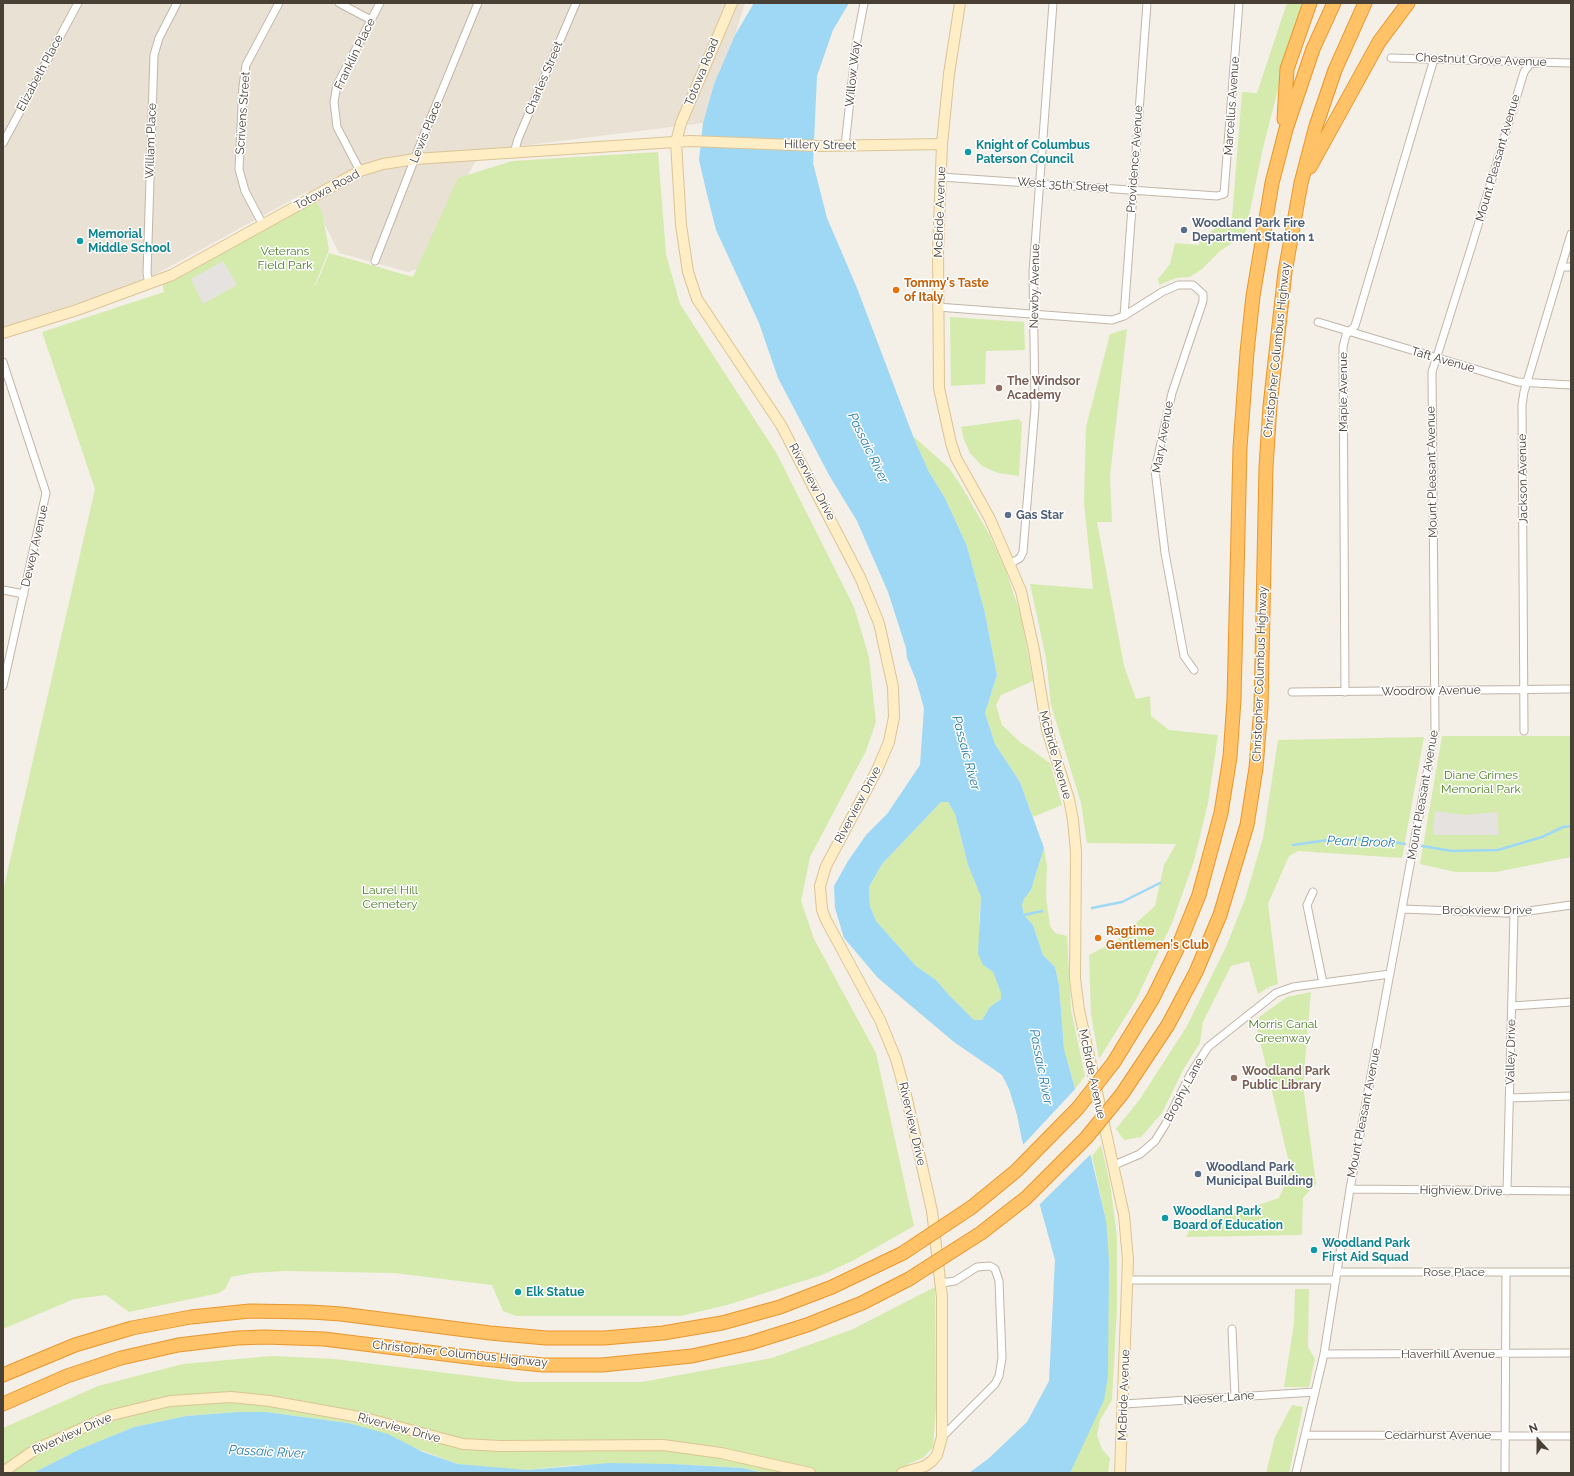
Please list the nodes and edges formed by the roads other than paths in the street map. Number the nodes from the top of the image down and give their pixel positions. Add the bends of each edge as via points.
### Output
1 (78, 3) edge
2 (177, 3) edge
3 (279, 3) edge
4 (339, 3) edge
5 (380, 3) edge
6 (478, 3) edge
7 (576, 3) edge
8 (732, 3) edge
9 (864, 3) edge
10 (960, 3) edge
11 (1053, 3) edge
12 (1147, 3) edge
13 (1240, 3) edge
14 (1310, 3) edge
15 (1334, 3) edge
16 (1365, 3) edge
17 (1408, 3) edge
18 (371, 20) junction
19 (1391, 58) dead end
20 (1434, 59) junction
21 (1544, 62) junction
22 (1571, 63) edge
23 (694, 141) joint
24 (676, 142) junction
25 (3, 143) edge
26 (942, 144) junction
27 (1282, 145) junction
28 (845, 146) junction
29 (514, 153) junction
30 (415, 159) junction
31 (360, 171) junction
32 (941, 176) junction
33 (1301, 183) junction
34 (1039, 184) junction
35 (1132, 190) junction
36 (1209, 196) joint
37 (263, 225) junction
38 (1571, 234) edge
39 (375, 261) dead end
40 (1561, 267) junction
41 (1571, 267) edge
42 (149, 284) junction
43 (937, 307) junction
44 (1034, 314) junction
45 (1124, 316) junction
46 (1318, 322) dead end
47 (1349, 332) junction
48 (3, 333) edge
49 (1436, 358) junction
50 (3, 362) edge
51 (1527, 383) junction
52 (1571, 385) edge
53 (1010, 563) junction
54 (3, 590) edge
55 (24, 594) junction
56 (1194, 670) dead end
57 (3, 686) edge
58 (1525, 689) junction
59 (1571, 689) edge
60 (1436, 690) junction
61 (1292, 692) dead end
62 (1345, 692) junction
63 (1524, 731) dead end
64 (1313, 892) dead end
65 (1571, 905) edge
66 (1402, 908) junction
67 (1514, 913) junction
68 (1390, 974) junction
69 (1323, 983) junction
70 (1571, 1002) edge
71 (1512, 1006) junction
72 (1571, 1096) edge
73 (1509, 1098) junction
74 (1112, 1166) junction
75 (1350, 1189) junction
76 (1507, 1191) junction
77 (1571, 1191) edge
78 (1337, 1272) junction
79 (1506, 1272) junction
80 (1571, 1272) edge
81 (1128, 1280) junction
82 (1336, 1280) junction
83 (941, 1283) junction
84 (1232, 1329) dead end
85 (1571, 1353) edge
86 (1324, 1354) junction
87 (1506, 1354) junction
88 (3, 1375) edge
89 (1315, 1392) junction
90 (1235, 1397) junction
91 (3, 1404) edge
92 (1124, 1404) junction
93 (1305, 1434) junction
94 (1505, 1436) junction
95 (1571, 1436) edge
96 (942, 1437) junction
97 (3, 1472) edge
98 (810, 1473) edge
99 (902, 1473) edge
100 (1120, 1473) edge
101 (1296, 1473) edge
102 (1505, 1473) edge

1 - 25 street, Elizabeth Place
2 - 42 street, William Place via 159,38 154,55 147,273
3 - 37 street, Scrivens Street via 246,65 243,86 239,169 245,191
4 - 18 street
5 - 18 street, Franklin Place
6 - 30 street, Lewis Place
7 - 29 street, Charles Street
8 - 24 main road, Totowa Road via 681,123
9 - 28 street, Willow Way via 856,45
10 - 26 main road, McBride Avenue via 948,74
11 - 34 street, Newby Avenue
12 - 35 street, Providence Avenue
13 - 36 street, Marcellus Avenue via 1225,192 1221,196
14 - 27 highway via 1287,69
15 - 27 highway, Christopher Columbus Highway via 1303,76
16 - 33 highway, Christopher Columbus Highway via 1325,97
17 - 33 highway via 1370,56
18 - 31 street, Franklin Place via 338,84 334,102 337,127
19 - 20 street, Chestnut Grove Avenue
20 - 21 street, Chestnut Grove Avenue
20 - 47 street, Maple Avenue via 1355,326
21 - 22 street, Chestnut Grove Avenue
21 - 49 street, Mount Pleasant Avenue via 1530,64 1524,72
23 - 24 main road, Totowa Road
23 - 28 main road, Hillery Street
24 - 29 main road, Totowa Road
24 - 83 main road, Riverview Drive via 683,240 688,272 695,292 705,311 771,408 798,456 868,593 888,654 895,703 889,742 826,866 820,886 820,900 830,930 874,1008 896,1059 932,1211
26 - 28 main road, Hillery Street
26 - 32 main road, McBride Avenue
27 - 88 highway, Christopher Columbus Highway, bridge via 1262,239 1247,352 1240,448 1234,700 1230,757 1221,813 1199,894 1178,947 1153,998 1114,1062 1078,1108 1016,1171 972,1207 903,1253 832,1287 780,1307 722,1323 663,1334 546,1338 341,1314 250,1311 191,1317 132,1328 75,1345
29 - 30 main road, Totowa Road
30 - 31 main road, Totowa Road
30 - 39 street, Lewis Place
31 - 37 main road, Totowa Road
32 - 34 street, West 35th Street
32 - 43 main road, McBride Avenue
33 - 91 highway, Christopher Columbus Highway, bridge via 1281,302 1270,406 1266,467 1261,707 1256,768 1247,824 1224,900 1196,972 1168,1025 1122,1094 1072,1154 1026,1198 981,1233 909,1279 862,1303 807,1325 750,1343 692,1356 602,1365 543,1365 324,1339 237,1338 178,1345 122,1358 67,1376
34 - 35 street, West 35th Street
34 - 44 street, Newby Avenue via 1033,272
35 - 36 street, West 35th Street
35 - 45 street, Providence Avenue
37 - 42 main road, Totowa Road via 196,263
38 - 40 street, Jackson Avenue
40 - 41 street
40 - 51 street, Jackson Avenue
42 - 48 main road, Totowa Road
43 - 44 street
43 - 53 main road, McBride Avenue via 939,388 950,443
44 - 45 street via 1112,320
44 - 53 street, Newby Avenue via 1035,407 1023,552 1020,558
45 - 56 street, Mary Avenue via 1178,285 1193,285 1202,294 1203,301 1172,393 1155,470 1165,553 1184,656
46 - 47 street, Taft Avenue
47 - 49 street, Taft Avenue
47 - 62 street, Maple Avenue via 1345,338 1342,358
49 - 51 street, Taft Avenue
49 - 60 street, Mount Pleasant Avenue via 1431,384
50 - 55 street, Dewey Avenue via 46,493
51 - 52 street, Taft Avenue
51 - 58 street, Jackson Avenue via 1522,405
53 - 74 main road, McBride Avenue via 1027,616 1047,730 1069,799 1076,852 1075,959 1079,1010
54 - 55 street
55 - 57 street, Dewey Avenue
58 - 59 street, Woodrow Avenue
58 - 60 street, Woodrow Avenue
58 - 63 street, Jackson Avenue
60 - 62 street, Woodrow Avenue
60 - 66 street, Mount Pleasant Avenue via 1435,730
61 - 62 street, Woodrow Avenue
64 - 69 street via 1307,905
65 - 67 street, Brookview Drive
66 - 67 street, Brookview Drive
66 - 68 street, Mount Pleasant Avenue
67 - 71 street, Valley Drive
68 - 69 street, Brophy Lane
68 - 75 street, Mount Pleasant Avenue
69 - 74 street, Brophy Lane via 1293,987 1276,993 1208,1047 1155,1141 1140,1154
70 - 71 street
71 - 73 street, Valley Drive
72 - 73 street
73 - 76 street, Valley Drive
74 - 81 main road, McBride Avenue via 1124,1215
75 - 76 street, Highview Drive
75 - 78 street, Mount Pleasant Avenue
76 - 77 street, Highview Drive
78 - 79 street, Rose Place
78 - 82 street, Mount Pleasant Avenue
79 - 80 street, Rose Place
79 - 87 street
81 - 82 street
81 - 92 main road, McBride Avenue
82 - 86 street, Mount Pleasant Avenue
83 - 96 main road, Riverview Drive
83 - 96 street via 955,1281 983,1265 995,1269 999,1281 1002,1358 995,1384
84 - 90 street
85 - 87 street, Haverhill Avenue
86 - 87 street, Haverhill Avenue
86 - 89 street, Mount Pleasant Avenue
87 - 94 street
89 - 90 street, Neeser Lane
89 - 93 street, Mount Pleasant Avenue
90 - 92 street, Neeser Lane
92 - 100 main road, McBride Avenue
93 - 94 street, Cedarhurst Avenue
93 - 101 street, Mount Pleasant Avenue
94 - 95 street, Cedarhurst Avenue
94 - 102 street
96 - 99 main road, Riverview Drive via 937,1455 932,1461 925,1466
97 - 98 main road, Riverview Drive via 36,1449 112,1415 170,1401 231,1397 365,1418 463,1444 663,1445 721,1453

